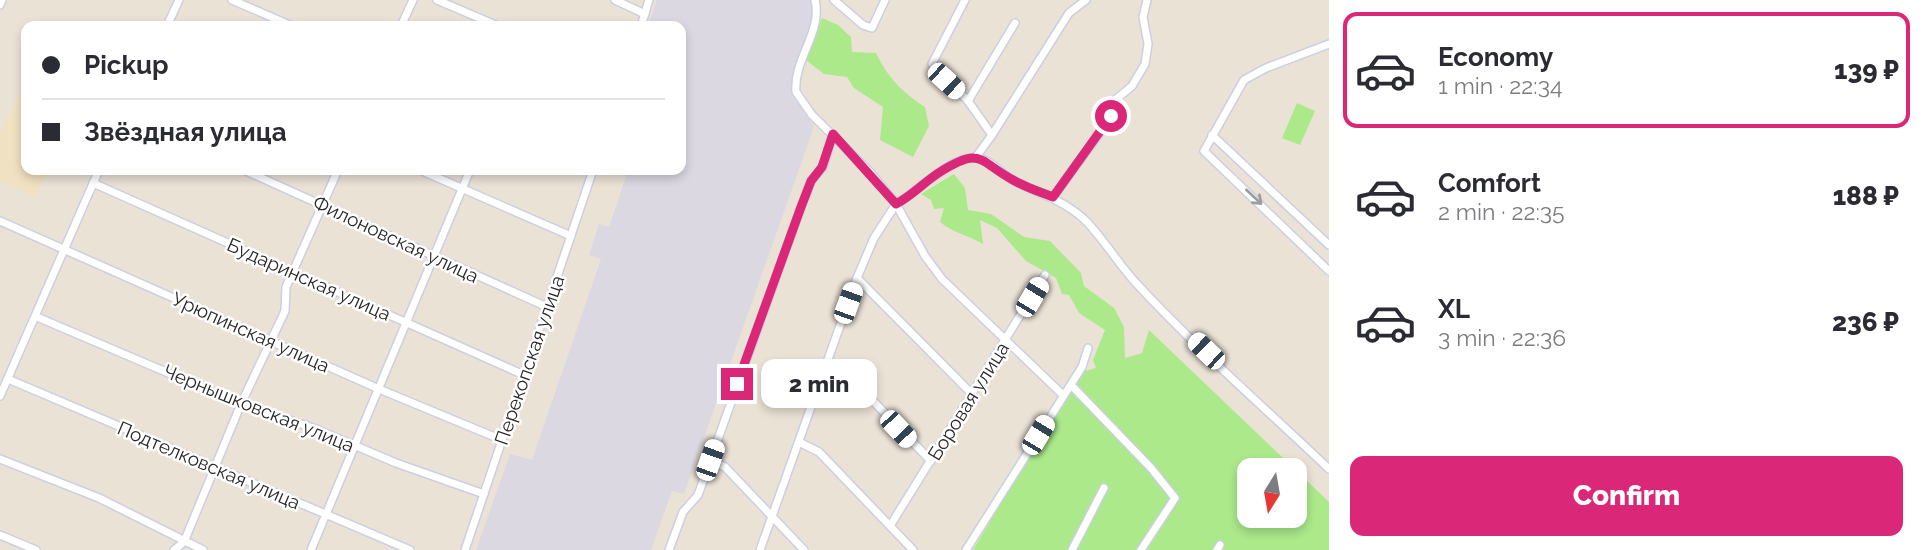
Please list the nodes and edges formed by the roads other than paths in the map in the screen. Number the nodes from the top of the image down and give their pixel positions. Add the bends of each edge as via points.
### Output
1 (179, 0) edge
2 (232, 0) edge
3 (413, 0) edge
4 (437, 0) edge
5 (615, 0) edge
6 (649, 0) edge
7 (815, 0) edge
8 (824, 0) edge
9 (834, 0) edge
10 (885, 0) edge
11 (965, 0) edge
12 (1086, 0) edge
13 (1147, 0) edge
14 (645, 14) junction
15 (169, 21) edge
16 (280, 21) edge
17 (403, 21) edge
18 (486, 21) edge
19 (643, 21) edge
20 (1014, 23) dead end
21 (1329, 44) edge
22 (968, 101) junction
23 (833, 134) junction
24 (992, 135) junction
25 (1212, 135) junction
26 (976, 157) junction
27 (97, 175) edge
28 (255, 175) edge
29 (336, 175) edge
30 (431, 175) edge
31 (468, 175) edge
32 (591, 175) edge
33 (93, 183) junction
34 (462, 189) junction
35 (1053, 197) junction
36 (896, 204) junction
37 (324, 206) junction
38 (0, 221) edge
39 (571, 236) junction
40 (1329, 245) edge
41 (65, 251) junction
42 (433, 256) junction
43 (1329, 271) edge
44 (292, 272) junction
45 (1045, 275) dead end
46 (858, 278) junction
47 (547, 307) junction
48 (37, 317) junction
49 (406, 323) junction
50 (271, 339) junction
51 (1006, 339) junction
52 (1088, 348) dead end
53 (828, 365) junction
54 (524, 375) junction
55 (8, 379) junction
56 (1070, 385) junction
57 (379, 389) junction
58 (972, 394) junction
59 (1063, 395) junction
60 (0, 396) edge
61 (241, 404) junction
62 (502, 440) junction
63 (799, 442) junction
64 (354, 445) junction
65 (0, 459) edge
66 (710, 460) junction
67 (931, 461) junction
68 (216, 469) junction
69 (1329, 469) edge
70 (1104, 488) dead end
71 (484, 494) junction
72 (327, 514) junction
73 (773, 515) junction
74 (890, 526) junction
75 (0, 535) edge
76 (184, 542) junction
77 (36, 550) edge
78 (173, 550) edge
79 (203, 550) edge
80 (311, 550) edge
81 (410, 550) edge
82 (465, 550) edge
83 (669, 550) edge
84 (760, 550) edge
85 (804, 550) edge
86 (913, 550) edge
87 (966, 550) edge
88 (1072, 550) edge
89 (1141, 550) edge

1 - 15 street
2 - 16 street
3 - 17 street
4 - 18 street
5 - 14 street
6 - 14 street
7 - 8 street
7 - 23 street via 818,14 800,64 796,92
9 - 10 street via 872,28
11 - 22 street via 932,64
12 - 24 street via 1069,13
13 - 35 street via 1145,64 1132,86 1114,101 1107,123
14 - 19 street
20 - 22 street
21 - 25 street via 1244,80
22 - 24 street
23 - 36 street
23 - 66 street via 801,207
24 - 26 street
25 - 40 street
25 -> 43 street via 1204,151
26 - 35 street via 1012,180
26 - 36 street via 959,161
27 - 33 street
28 - 37 street, Филоновская улица
29 - 37 street
30 - 34 street
31 - 34 street
32 - 39 street, Перекопская улица
33 - 41 street
33 - 44 street, Бударинская улица
34 - 39 street
34 - 42 street
35 - 69 street via 1087,223 1136,284
36 - 46 street via 874,238
36 - 51 street via 942,279
37 - 42 street, Филоновская улица
37 - 44 street
38 - 41 street, Урюпинская улица
39 - 47 street, Перекопская улица
41 - 48 street
41 - 50 street, Урюпинская улица
42 - 47 street, Филоновская улица
42 - 49 street
44 - 49 street, Бударинская улица
44 - 50 street via 285,311
45 - 51 street, Боровая улица
46 - 53 street
46 - 58 street
47 - 54 street, Перекопская улица
48 - 55 street
48 - 61 street, Чернышковская улица
49 - 54 street, Бударинская улица
49 - 57 street
50 - 57 street, Урюпинская улица
50 - 61 street
51 - 58 street, Боровая улица
51 - 59 street
52 - 56 street
53 - 63 street
53 - 67 street via 850,377
54 - 62 street, Перекопская улица
55 - 60 street
55 - 68 street, Подтелковская улица
56 - 59 street
56 - 89 street via 1175,498
57 - 62 street, Урюпинская улица
57 - 64 street
58 - 67 street, Боровая улица
59 - 87 street
61 - 64 street, Чернышковская улица
61 - 68 street
62 - 71 street, Перекопская улица
63 - 73 street
63 - 74 street via 819,452
64 - 71 street, Чернышковская улица
64 - 72 street
65 - 76 street via 148,520
66 - 73 street via 725,467
66 - 83 street via 698,495 683,512
67 - 74 street, Боровая улица
68 - 72 street, Подтелковская улица
68 - 76 street
70 - 88 street
71 - 82 street, Перекопская улица
72 - 80 street
72 - 81 street, Подтелковская улица
73 - 84 street
73 - 85 street
74 - 86 street
75 - 77 street
76 - 78 street
76 - 79 street

